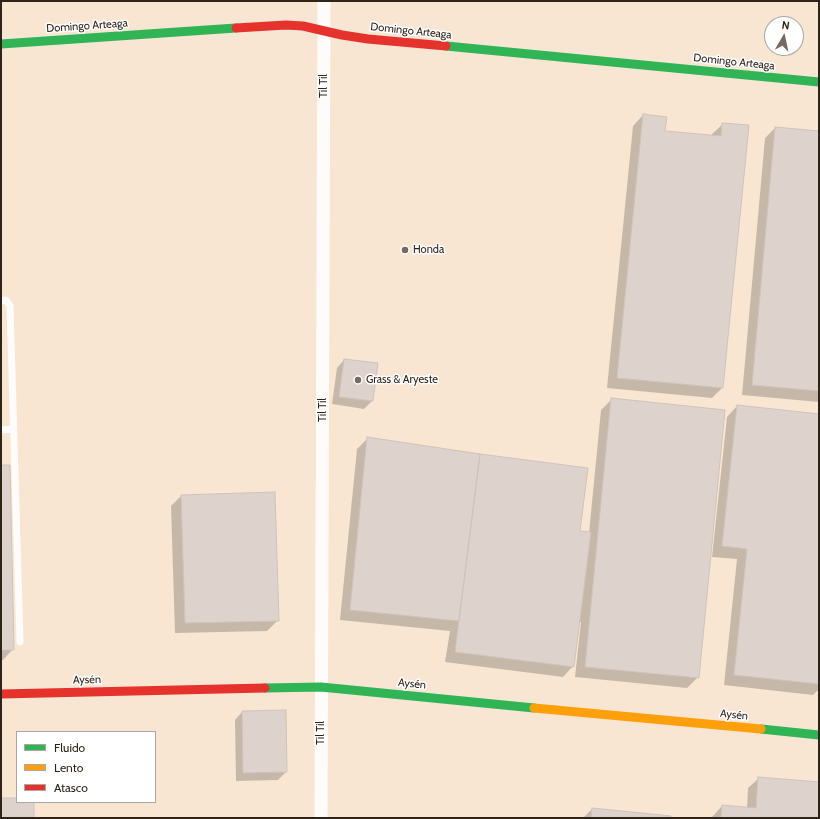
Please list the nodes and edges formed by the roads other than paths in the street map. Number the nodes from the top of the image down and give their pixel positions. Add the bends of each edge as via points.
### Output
1 (324, 1) edge
2 (324, 31) junction
3 (1, 44) edge
4 (819, 82) edge
5 (1, 301) edge
6 (1, 430) edge
7 (13, 430) junction
8 (20, 642) dead end
9 (321, 687) junction
10 (1, 694) edge
11 (819, 735) edge
12 (321, 818) edge

1 - 2 street, Til Til
2 - 3 street, Domingo Arteaga via 286,25
2 - 4 street, Domingo Arteaga via 368,39
2 - 9 street, Til Til
5 - 7 lane via 6,300 10,306
6 - 7 lane
7 - 8 lane
9 - 10 street, Aysén
9 - 11 street, Aysén
9 - 12 street, Til Til

